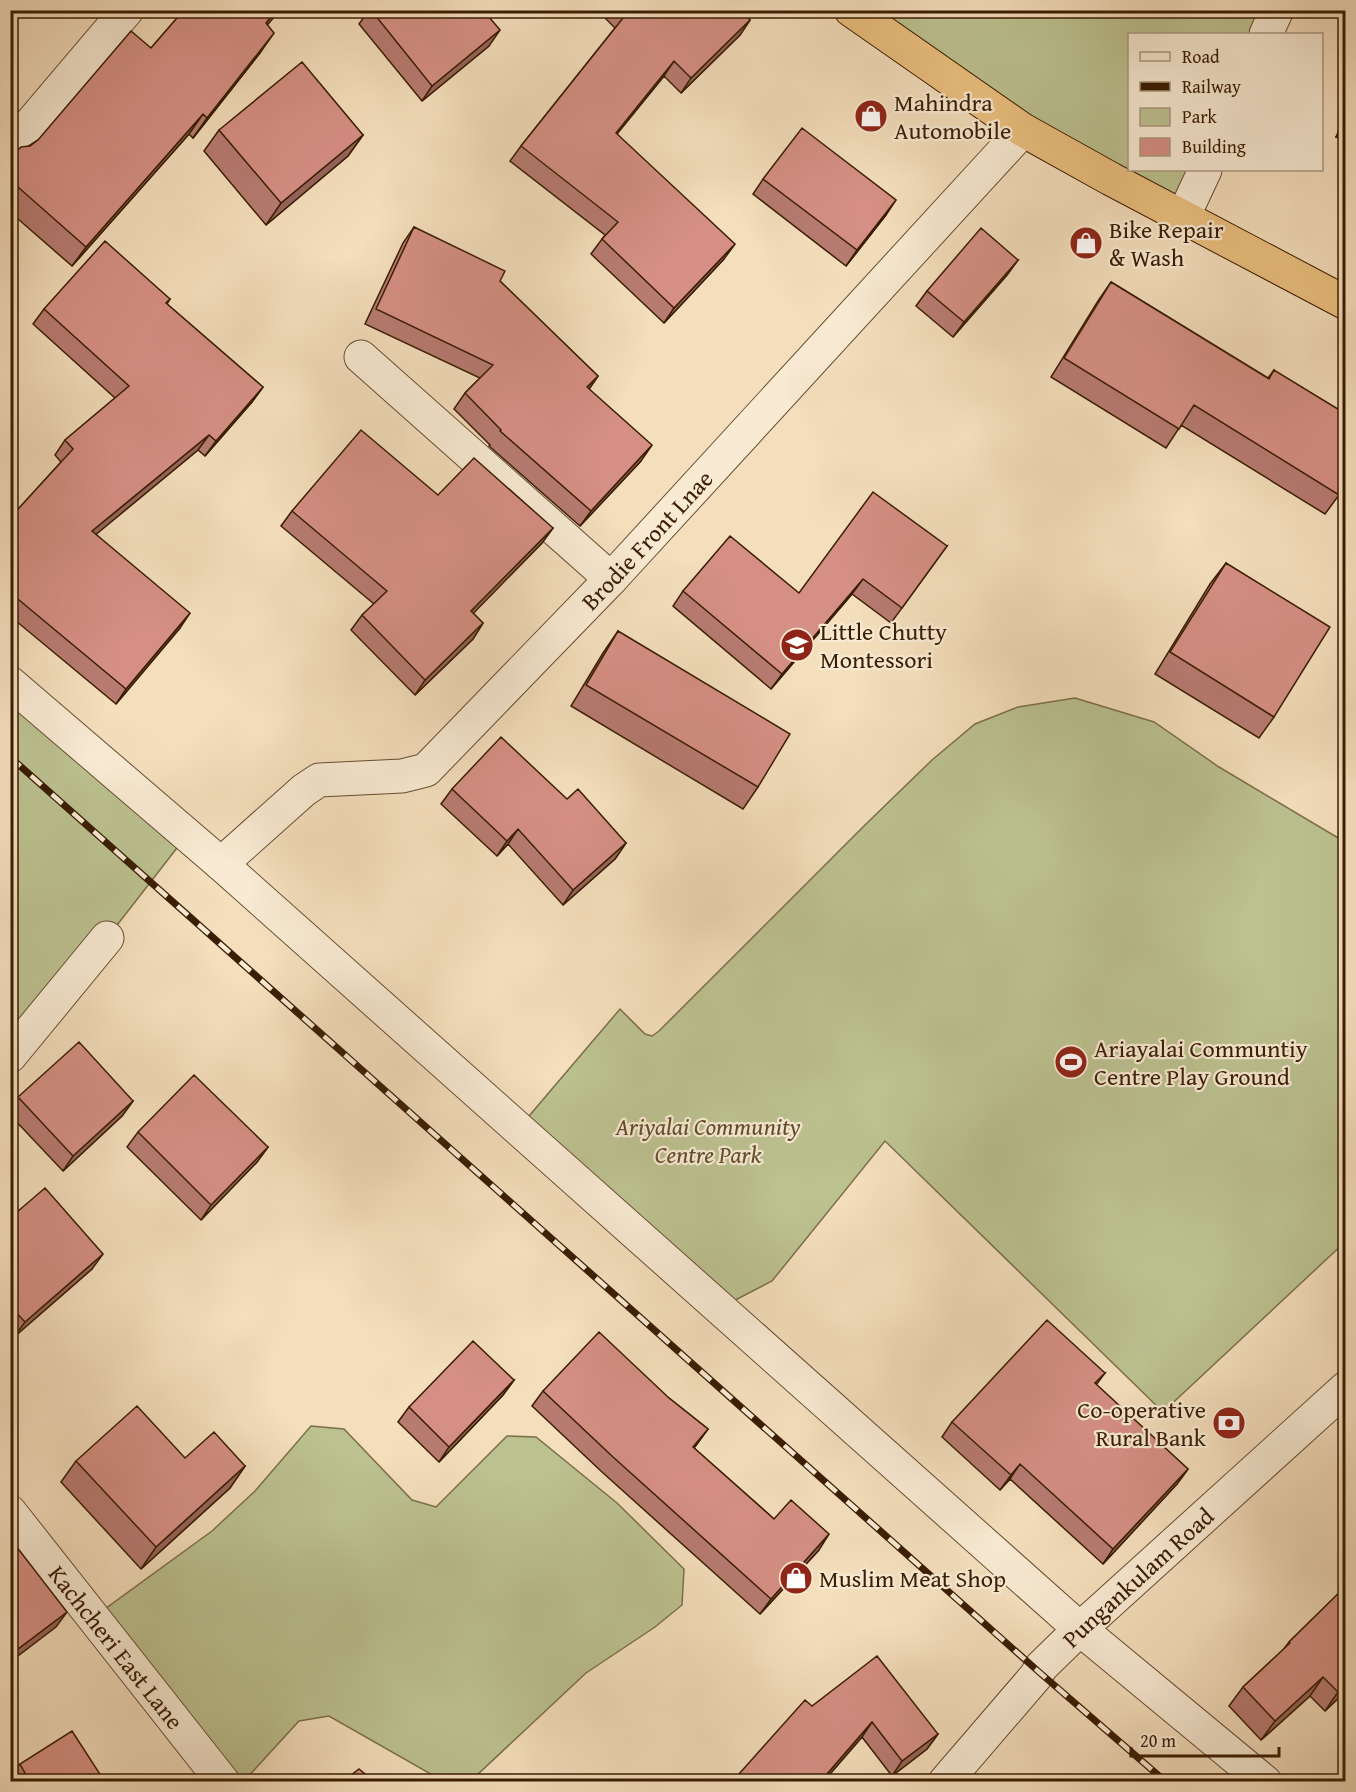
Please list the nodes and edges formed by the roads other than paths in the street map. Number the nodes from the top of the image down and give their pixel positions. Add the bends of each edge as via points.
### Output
1 (127, 10) edge
2 (851, 10) edge
3 (1277, 10) edge
4 (1266, 33) edge
5 (1023, 130) junction
6 (10, 148) edge
7 (1205, 171) edge
8 (1183, 217) junction
9 (1346, 303) edge
10 (361, 357) dead end
11 (611, 579) junction
12 (10, 682) edge
13 (221, 864) junction
14 (107, 938) dead end
15 (10, 1056) edge
16 (1346, 1388) edge
17 (10, 1512) edge
18 (1080, 1629) junction
19 (223, 1782) edge
20 (945, 1782) edge
21 (1265, 1782) edge

1 - 6 street
2 - 5 highway
3 - 4 street
5 - 8 highway
5 - 11 street, Brodie Front Lnae
7 - 8 street
8 - 9 highway
10 - 11 street
11 - 13 street, Brodie Front Lnae via 426,770 402,776 319,780
12 - 13 street
13 - 18 street
14 - 15 street
16 - 18 street, Pungankulam Road
17 - 19 street, Kachcheri East Lane
18 - 20 street, Pungankulam Road via 1041,1667
18 - 21 street

